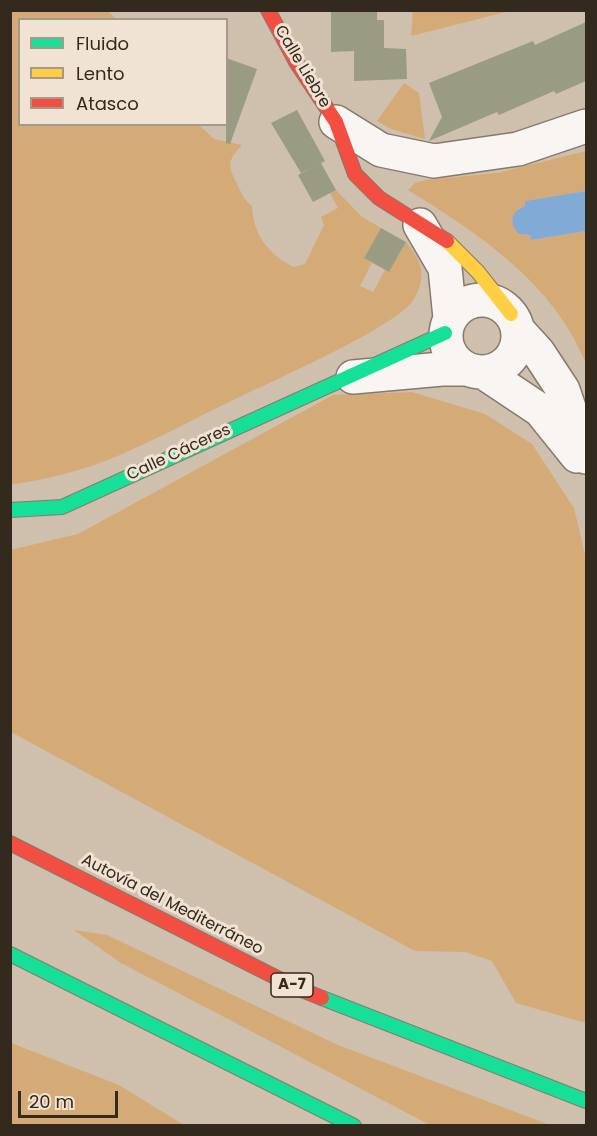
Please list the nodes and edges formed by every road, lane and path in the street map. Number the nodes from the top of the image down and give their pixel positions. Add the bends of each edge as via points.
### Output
1 (268, 10) edge
2 (336, 122) junction
3 (586, 126) edge
4 (420, 225) junction
5 (514, 322) junction
6 (448, 325) junction
7 (475, 371) junction
8 (342, 378) junction
9 (586, 457) edge
10 (586, 467) edge
11 (10, 510) edge
12 (10, 843) edge
13 (10, 954) edge
14 (586, 1101) edge
15 (354, 1125) edge

1 - 2 main road, Calle Liebre via 296,63
2 - 3 street, Calle Liebre via 381,150 434,161 518,149
2 - 4 main road, Calle Liebre via 355,174 379,198
4 - 5 main road, Calle Liebre via 446,240 478,272
4 - 6 street, Calle Liebre via 445,268
5 - 6 street via 497,303 480,299 457,308
5 - 7 street via 513,354 495,370
5 - 9 street via 563,390
6 - 7 street via 450,354
6 - 8 main road, Calle Cáceres
7 - 8 street, Calle Cáceres via 442,369
7 - 10 street via 540,410
8 - 11 main road, Calle Cáceres via 62,507
12 - 14 main road, Autovía del Mediterráneo / A-7 via 297,988
13 - 15 main road

